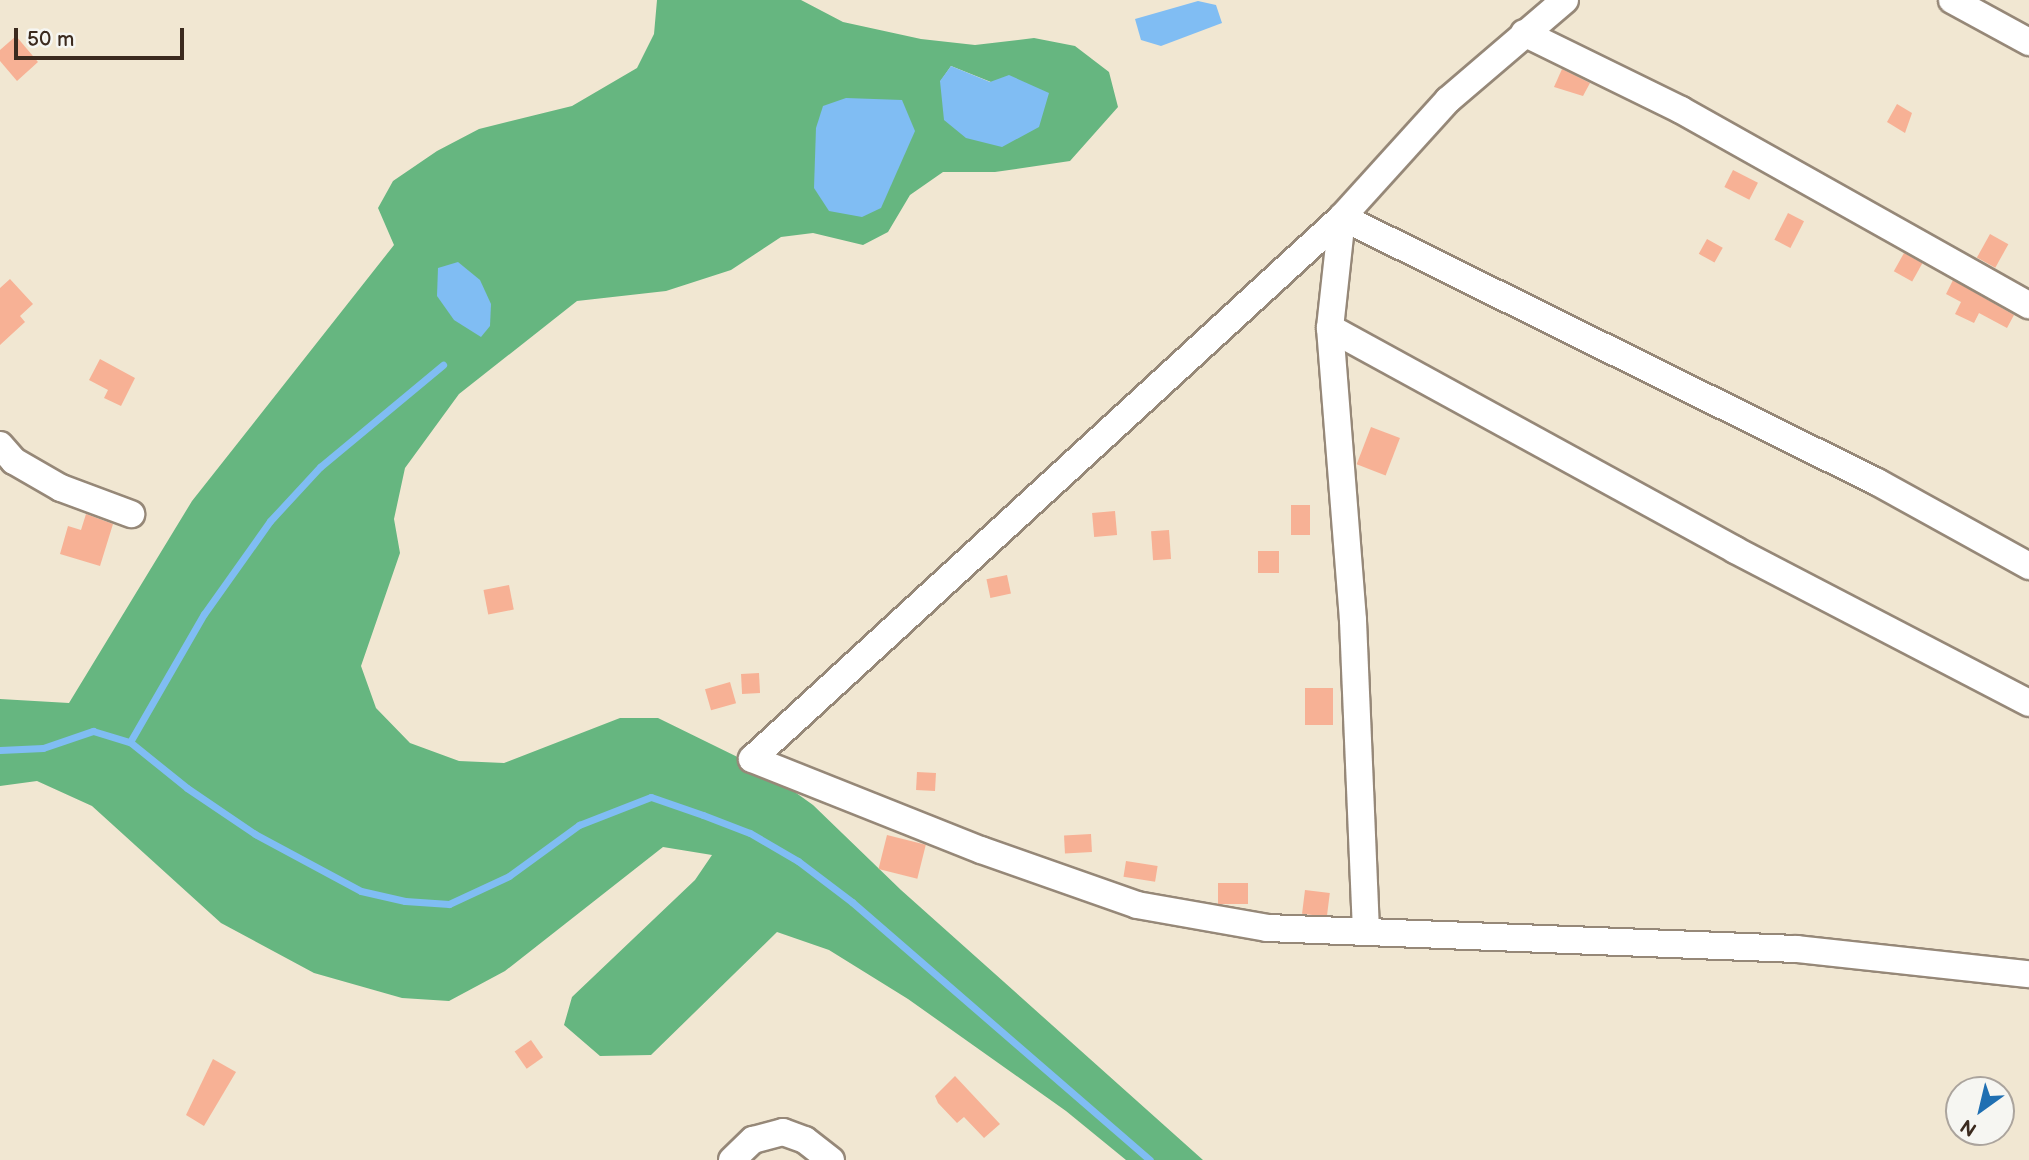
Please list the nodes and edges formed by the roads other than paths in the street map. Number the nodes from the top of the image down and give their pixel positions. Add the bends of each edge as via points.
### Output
1 (1565, 0) edge
2 (1952, 0) edge
3 (1524, 33) junction
4 (2029, 42) edge
5 (1342, 217) junction
6 (2029, 305) edge
7 (1330, 328) junction
8 (0, 445) edge
9 (131, 514) dead end
10 (2029, 566) edge
11 (2029, 703) edge
12 (1366, 931) junction
13 (2029, 974) edge
14 (732, 1160) edge
15 (831, 1160) edge

1 - 3 street
2 - 4 street
3 - 5 street via 1448,100
3 - 6 street via 1681,110
5 - 7 street
5 - 10 street via 1877,482
5 - 12 street via 752,759 981,850 1136,905 1267,928
7 - 11 street via 1735,550
7 - 12 street via 1353,620
8 - 9 street via 15,461 61,488
12 - 13 street via 1797,949
14 - 15 street via 753,1140 783,1132 805,1140

